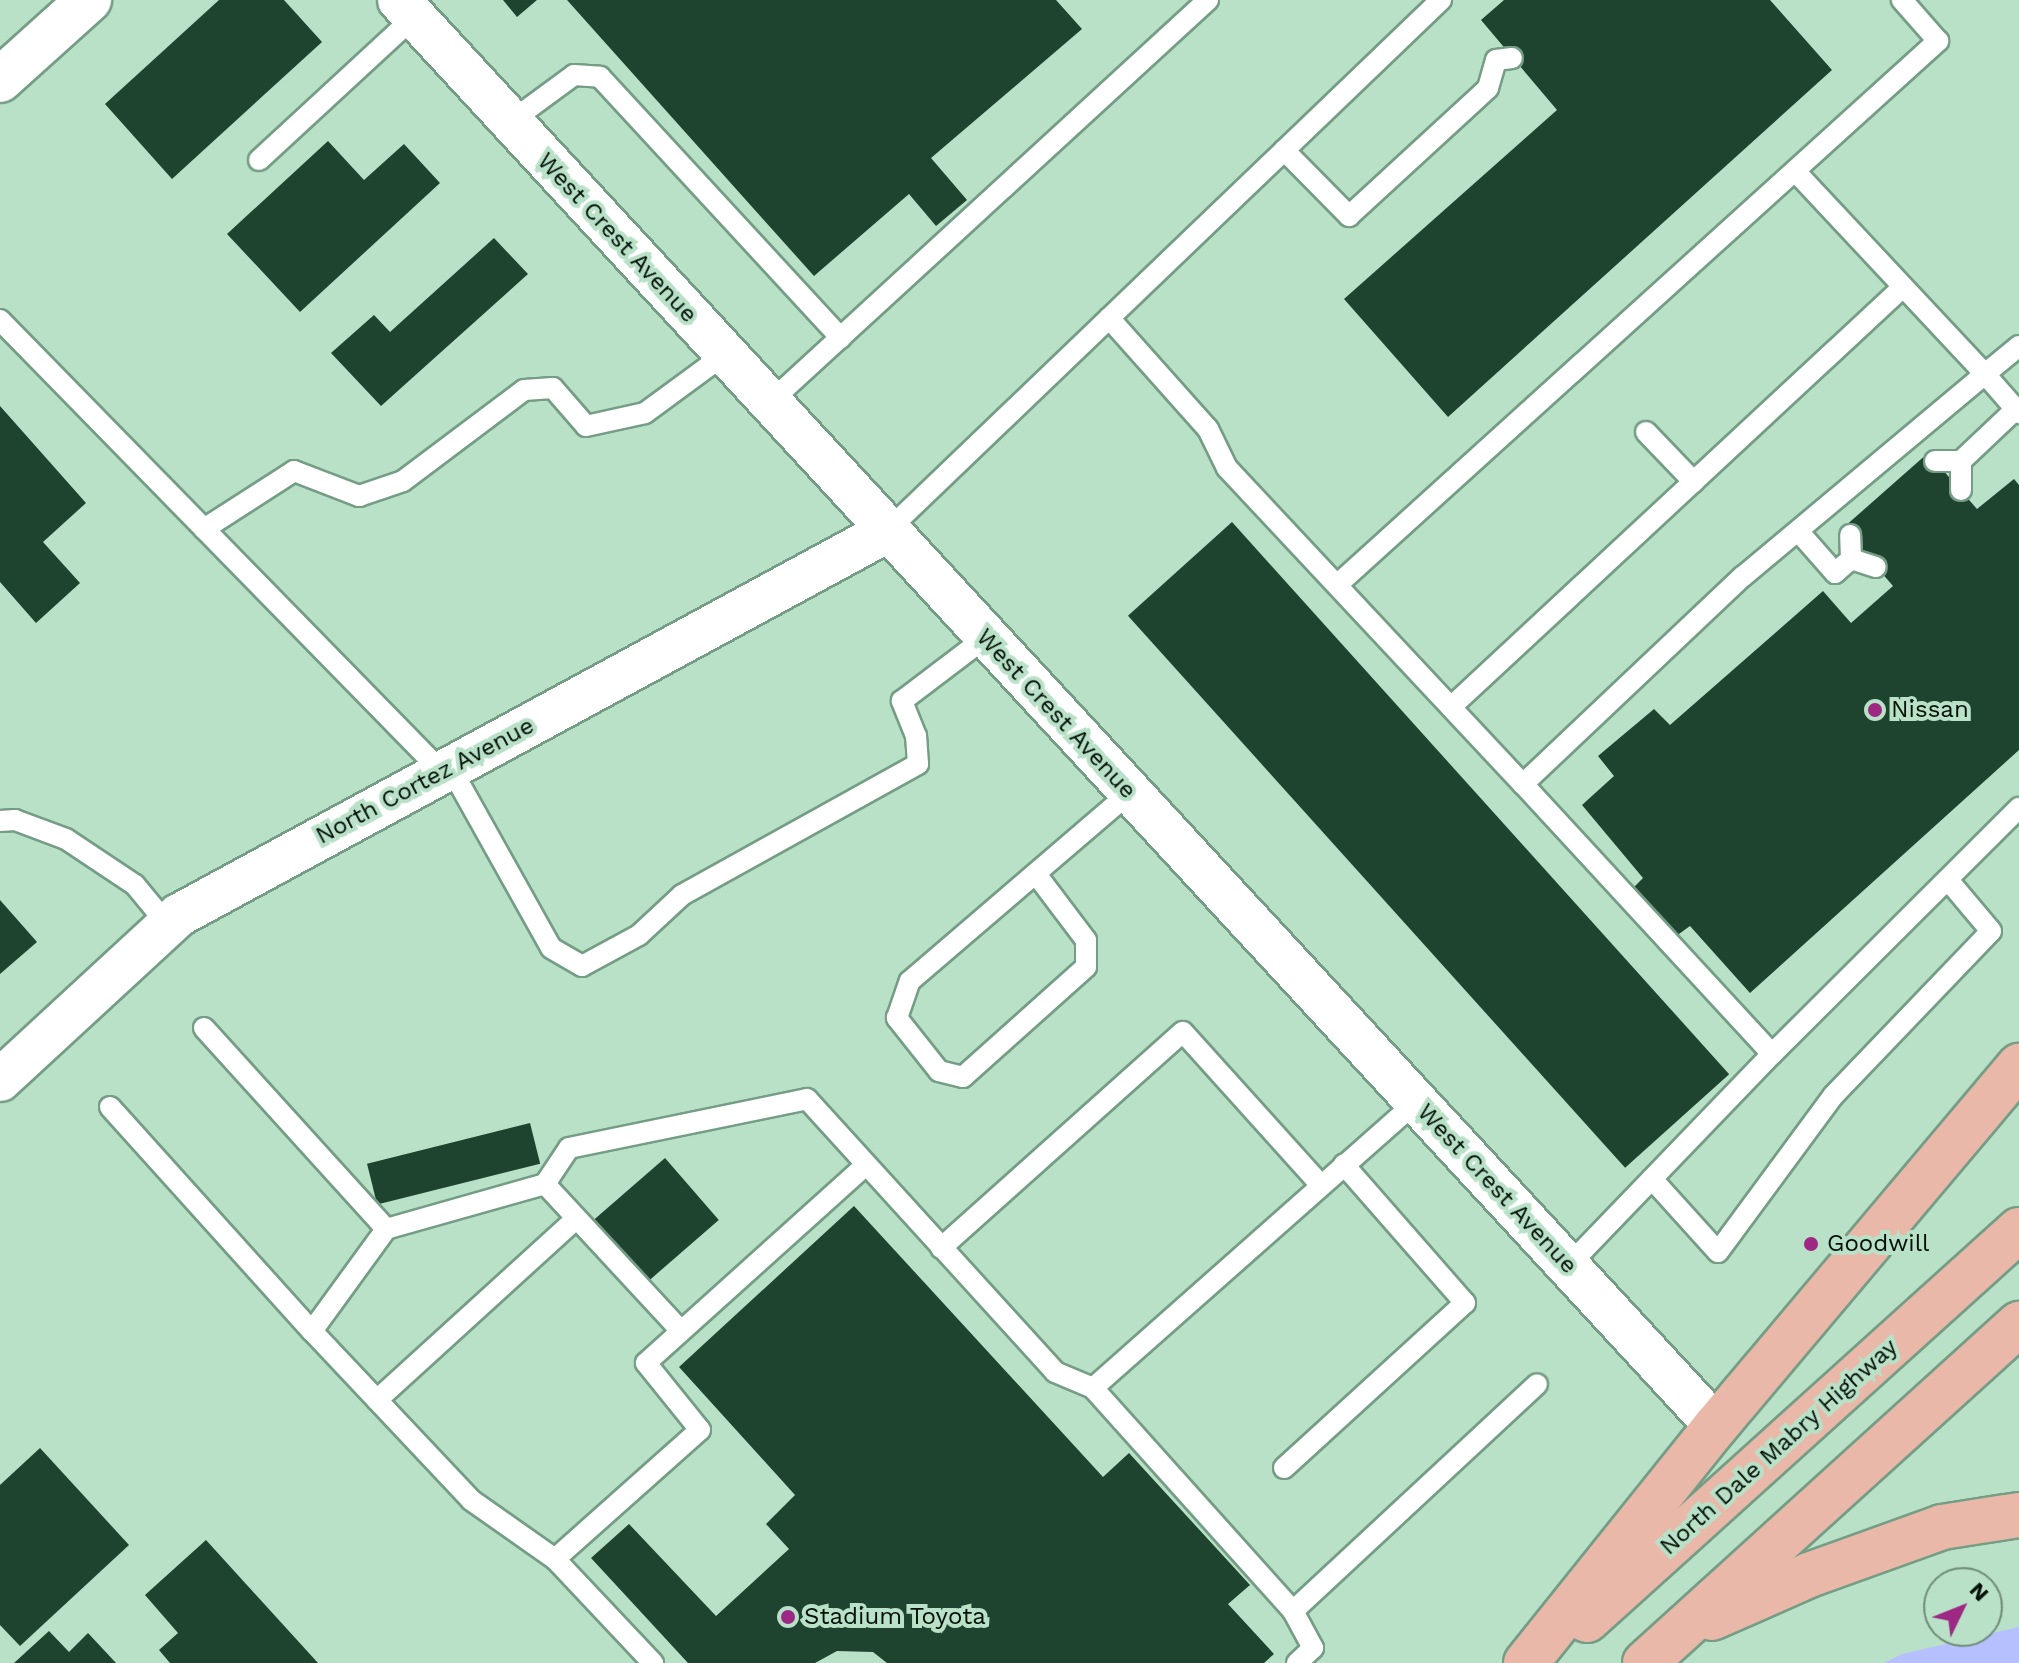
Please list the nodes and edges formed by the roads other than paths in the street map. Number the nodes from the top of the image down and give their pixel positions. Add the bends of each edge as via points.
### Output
1 (89, 0) edge
2 (1208, 0) edge
3 (1441, 0) edge
4 (1914, 4) edge
5 (406, 8) edge
6 (1496, 38) dead end
7 (0, 80) edge
8 (510, 122) junction
9 (1284, 150) junction
10 (259, 160) dead end
11 (1795, 171) junction
12 (1903, 287) junction
13 (1109, 318) junction
14 (0, 320) edge
15 (841, 338) junction
16 (2019, 346) edge
17 (724, 355) junction
18 (1985, 374) junction
19 (769, 403) junction
20 (2017, 411) edge
21 (1646, 432) dead end
22 (1694, 482) junction
23 (1961, 490) dead end
24 (204, 529) junction
25 (1798, 531) junction
26 (886, 532) junction
27 (1876, 567) dead end
28 (1337, 585) junction
29 (985, 638) junction
30 (1451, 707) junction
31 (446, 770) junction
32 (1523, 784) junction
33 (1129, 793) junction
34 (2019, 808) edge
35 (0, 821) edge
36 (1036, 874) junction
37 (1948, 880) junction
38 (168, 925) junction
39 (204, 1028) dead end
40 (1772, 1054) junction
41 (2019, 1066) edge
42 (0, 1080) edge
43 (1416, 1102) junction
44 (110, 1107) dead end
45 (1344, 1165) junction
46 (865, 1166) junction
47 (1652, 1179) junction
48 (545, 1184) junction
49 (1321, 1185) junction
50 (576, 1219) junction
51 (386, 1229) junction
52 (2019, 1230) edge
53 (941, 1248) junction
54 (1568, 1266) junction
55 (2019, 1324) edge
56 (312, 1331) junction
57 (681, 1331) junction
58 (1537, 1384) dead end
59 (1093, 1388) junction
60 (377, 1400) junction
61 (1716, 1426) junction
62 (1284, 1468) dead end
63 (2019, 1515) edge
64 (555, 1559) junction
65 (1293, 1611) junction
66 (1677, 1633) junction
67 (653, 1663) edge
68 (1297, 1663) edge
69 (1526, 1663) edge
70 (1540, 1663) edge
71 (1645, 1663) edge

1 - 7 street
2 - 15 lane
3 - 9 lane
4 - 11 lane via 1938,41
5 - 8 street, West Crest Avenue
5 - 10 lane
6 - 9 lane via 1504,59 1488,88 1349,216
8 - 15 lane via 574,75 600,77
8 - 17 street, West Crest Avenue
9 - 13 lane
11 - 12 lane
11 - 28 lane
12 - 18 lane
12 - 22 lane
13 - 26 lane
13 - 28 lane via 1208,429 1227,468
14 - 24 lane
15 - 19 lane
16 - 18 lane
17 - 19 street, West Crest Avenue
17 - 24 lane via 645,413 586,426 553,388 524,390 403,481 359,496 294,471
18 - 20 lane
18 - 25 lane
19 - 26 street, West Crest Avenue
20 - 23 lane via 1948,465
21 - 22 lane
22 - 30 lane
24 - 31 lane
25 - 27 lane via 1835,573 1854,548
25 - 32 lane
26 - 29 street, West Crest Avenue
26 - 31 street, North Cortez Avenue
28 - 30 lane
29 - 31 lane via 902,701 916,736 918,764 682,895 639,935 582,966 551,948
29 - 33 street, West Crest Avenue
30 - 32 lane
31 - 38 street, North Cortez Avenue
32 - 40 lane
33 - 36 lane
33 - 43 street, West Crest Avenue
34 - 37 lane
35 - 38 lane via 15,820 66,839 135,885
36 - 36 lane via 910,981 897,1018 939,1071 963,1077 1086,967 1086,940
37 - 40 lane
37 - 47 lane via 1991,931 1833,1096 1718,1252
38 - 42 street, North Cortez Avenue
39 - 51 lane
40 - 47 lane
41 - 61 main road
43 - 45 lane
43 - 54 street, West Crest Avenue
44 - 56 lane
45 - 49 lane
45 - 62 lane via 1465,1303
46 - 48 lane via 807,1099 569,1148
46 - 53 lane
46 - 57 lane
47 - 54 lane
48 - 50 lane
48 - 51 lane
49 - 53 lane via 1183,1032
49 - 59 lane
50 - 57 lane
50 - 60 lane
51 - 56 lane
52 - 70 main road, North Dale Mabry Highway
53 - 59 lane via 1055,1372
54 - 61 street, West Crest Avenue
55 - 66 main road
56 - 60 lane
57 - 64 lane via 646,1363 700,1430
58 - 65 lane
59 - 65 lane
60 - 64 lane via 471,1500
61 - 69 main road
63 - 66 main road via 1942,1527 1809,1575
64 - 67 lane
65 - 68 lane via 1313,1648
66 - 71 main road

